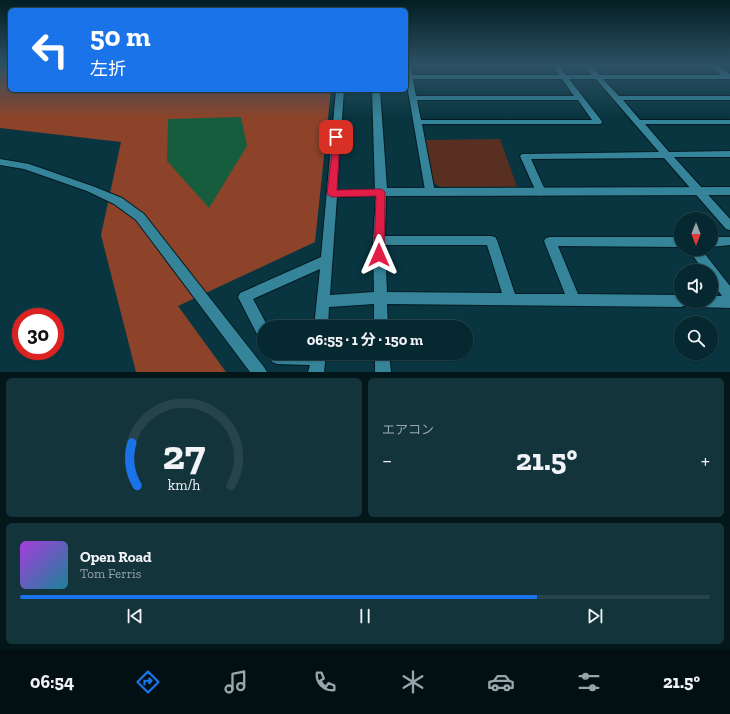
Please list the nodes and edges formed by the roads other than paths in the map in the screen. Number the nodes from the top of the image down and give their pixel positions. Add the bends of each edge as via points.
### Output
1 (411, 82) edge
2 (568, 82) edge
3 (601, 82) edge
4 (340, 92) edge
5 (376, 92) edge
6 (413, 98) junction
7 (580, 98) junction
8 (615, 98) junction
9 (730, 98) edge
10 (418, 122) junction
11 (637, 122) junction
12 (730, 122) edge
13 (666, 154) junction
14 (730, 154) edge
15 (0, 162) edge
16 (699, 191) junction
17 (730, 191) edge
18 (381, 192) junction
19 (542, 192) junction
20 (430, 193) junction
21 (332, 194) junction
22 (730, 226) edge
23 (379, 241) junction
24 (730, 241) edge
25 (674, 242) edge
26 (718, 242) edge
27 (699, 256) edge
28 (327, 260) junction
29 (730, 296) edge
30 (379, 298) junction
31 (510, 299) junction
32 (574, 299) junction
33 (323, 301) junction
34 (674, 301) edge
35 (718, 302) edge
36 (730, 302) edge
37 (257, 320) edge
38 (322, 320) edge
39 (381, 320) edge
40 (308, 360) edge
41 (382, 360) edge
42 (318, 361) edge
43 (259, 372) edge
44 (383, 372) edge

1 - 6 street
2 - 7 street
3 - 8 street
4 - 21 street
5 - 18 street
6 - 7 street
6 - 10 street
7 - 10 street via 598,122
8 - 9 street
8 - 11 street
10 - 20 street
11 - 12 street
11 - 13 street
13 - 14 street
13 - 16 street
13 - 19 street via 525,156
15 - 43 street via 26,166 91,189 118,201 140,217
16 - 17 street
16 - 19 street
16 - 22 street
18 - 20 street
18 - 21 street
18 - 23 street
19 - 20 street
21 - 28 street
23 - 30 street
23 - 31 street via 491,240
24 - 26 street
25 - 32 street via 550,241
27 - 29 street
28 - 33 street
28 - 37 street via 245,297
30 - 31 street
30 - 33 street
30 - 39 street
31 - 32 street
32 - 34 street
33 - 38 street
35 - 36 street
40 - 42 street
41 - 44 street

